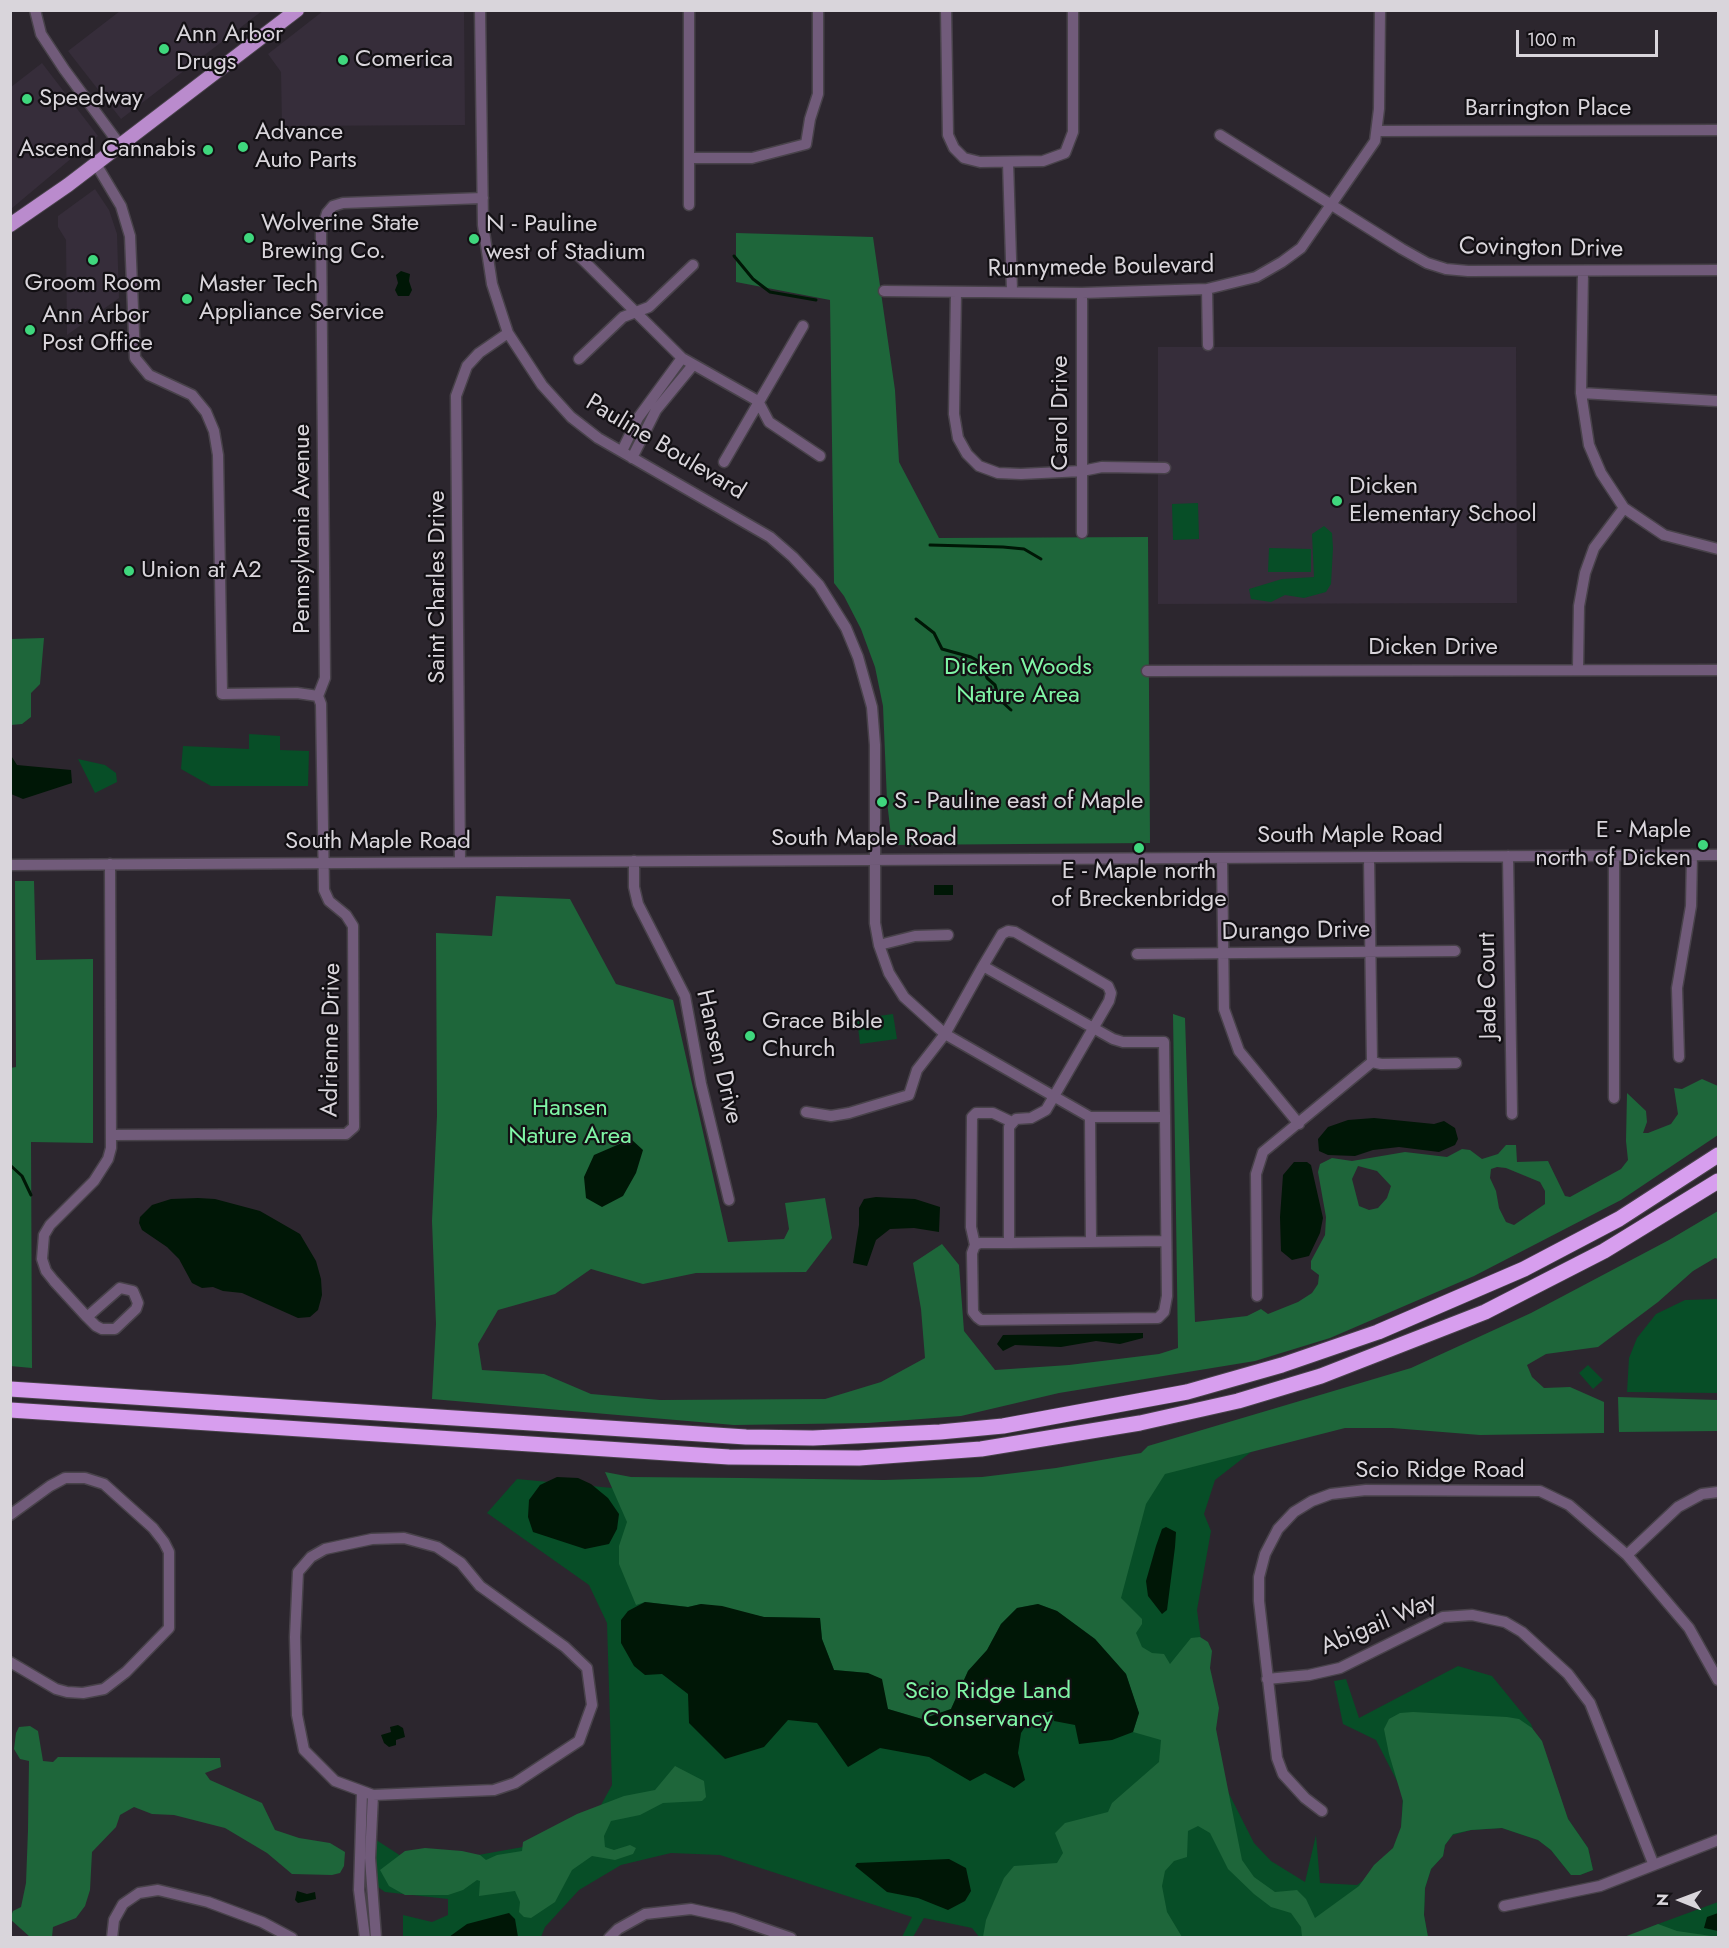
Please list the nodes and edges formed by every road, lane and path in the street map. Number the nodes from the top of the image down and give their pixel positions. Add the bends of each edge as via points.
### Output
1 (35, 10) edge
2 (297, 10) edge
3 (480, 10) edge
4 (689, 10) edge
5 (819, 10) edge
6 (946, 10) edge
7 (1073, 10) edge
8 (1380, 10) edge
9 (1719, 129) edge
10 (1378, 131) junction
11 (1220, 135) dead end
12 (120, 145) junction
13 (689, 158) junction
14 (1008, 162) junction
15 (96, 164) junction
16 (483, 198) junction
17 (689, 205) dead end
18 (1334, 205) junction
19 (10, 225) edge
20 (574, 251) dead end
21 (693, 265) dead end
22 (1719, 270) edge
23 (1582, 272) junction
24 (1208, 289) junction
25 (884, 291) dead end
26 (1012, 291) junction
27 (956, 292) junction
28 (1082, 292) junction
29 (637, 312) junction
30 (803, 326) dead end
31 (508, 333) junction
32 (1208, 345) dead end
33 (579, 358) dead end
34 (682, 358) junction
35 (693, 365) junction
36 (1581, 393) junction
37 (1719, 400) edge
38 (758, 401) junction
39 (622, 452) junction
40 (820, 456) dead end
41 (632, 458) junction
42 (724, 462) dead end
43 (1165, 468) dead end
44 (1082, 471) junction
45 (1624, 508) junction
46 (1082, 534) dead end
47 (1719, 549) edge
48 (1578, 668) junction
49 (1719, 670) edge
50 (1147, 671) dead end
51 (318, 696) junction
52 (1692, 855) junction
53 (1719, 855) edge
54 (1508, 856) junction
55 (1614, 856) junction
56 (1222, 858) junction
57 (1369, 858) junction
58 (873, 859) junction
59 (633, 861) junction
60 (460, 862) junction
61 (323, 863) junction
62 (110, 864) junction
63 (10, 865) edge
64 (948, 935) dead end
65 (879, 945) junction
66 (1455, 951) dead end
67 (1370, 952) junction
68 (1137, 954) dead end
69 (1224, 954) junction
70 (983, 966) junction
71 (1094, 1028) junction
72 (945, 1034) junction
73 (1679, 1056) dead end
74 (1372, 1062) junction
75 (1456, 1063) dead end
76 (1054, 1096) junction
77 (1614, 1098) dead end
78 (806, 1112) dead end
79 (1512, 1114) dead end
80 (1090, 1117) junction
81 (1165, 1117) junction
82 (1012, 1122) junction
83 (1299, 1124) junction
84 (111, 1135) junction
85 (1719, 1155) edge
86 (1719, 1181) edge
87 (729, 1200) dead end
88 (1166, 1241) junction
89 (1091, 1242) junction
90 (1009, 1243) junction
91 (975, 1245) junction
92 (1257, 1296) dead end
93 (87, 1317) junction
94 (10, 1389) edge
95 (10, 1410) edge
96 (1719, 1492) edge
97 (10, 1515) edge
98 (1627, 1555) junction
99 (10, 1662) edge
100 (1267, 1679) junction
101 (1719, 1680) edge
102 (368, 1794) junction
103 (1322, 1811) dead end
104 (1719, 1840) edge
105 (364, 1858) junction
106 (1653, 1863) junction
107 (1504, 1906) dead end
108 (365, 1937) edge
109 (112, 1938) edge
110 (292, 1938) edge
111 (376, 1938) edge
112 (609, 1938) edge
113 (791, 1938) edge

1 - 12 street via 41,34 51,50
2 - 12 main road
3 - 16 street, Pauline Boulevard
4 - 13 street
5 - 13 street via 818,94 806,144 752,158
6 - 14 street via 948,135 964,158
7 - 14 street via 1074,114 1070,145 1055,159
8 - 10 street, Runnymede Boulevard
9 - 10 street, Barrington Place
10 - 18 street, Runnymede Boulevard
11 - 18 street, Covington Drive
12 - 15 main road
13 - 17 street
14 - 26 street
15 - 19 main road
15 - 51 street via 127,222 132,257 133,350 148,375 192,395 206,412 214,431 218,455 222,694
16 - 31 street, Pauline Boulevard via 488,267
16 - 51 street, Pennsylvania Avenue via 343,203 327,213 321,233 325,678
18 - 23 street, Covington Drive via 1402,249 1446,268 1468,272
18 - 24 street, Runnymede Boulevard via 1301,248 1282,262 1248,280
20 - 29 street
21 - 29 street via 650,307
22 - 23 street, Covington Drive
23 - 36 street
24 - 28 street, Runnymede Boulevard
24 - 32 street
25 - 27 street, Runnymede Boulevard
26 - 27 street, Runnymede Boulevard
26 - 28 street, Runnymede Boulevard
27 - 44 street via 954,414 958,438 967,454 980,466 998,473
28 - 44 street, Carol Drive
29 - 33 street via 623,317
29 - 34 street
30 - 38 street
31 - 39 street, Pauline Boulevard via 557,403 598,438
31 - 60 street, Saint Charles Drive via 467,366 456,396
34 - 35 street
34 - 39 street via 638,418
35 - 38 street
35 - 41 street via 656,410
36 - 37 street
36 - 45 street via 1589,445 1601,474
38 - 40 street via 769,422
38 - 42 street
39 - 41 street, Pauline Boulevard
41 - 58 street, Pauline Boulevard via 770,537 819,585 846,628 872,707
43 - 44 street via 1102,467
44 - 46 street, Carol Drive
45 - 47 street via 1664,535
45 - 48 street via 1594,548 1585,573 1579,606
48 - 49 street, Dicken Drive
48 - 50 street, Dicken Drive
51 - 61 street, Pennsylvania Avenue
52 - 53 street, South Maple Road
52 - 55 street, South Maple Road
52 - 73 street via 1691,906 1677,988
54 - 55 street, South Maple Road
54 - 57 street, South Maple Road
54 - 79 street, Jade Court
55 - 77 street
56 - 57 street, South Maple Road
56 - 58 street, South Maple Road
56 - 69 street
57 - 67 street
58 - 59 street, South Maple Road
58 - 65 street, Pauline Boulevard via 874,923
59 - 60 street, South Maple Road
59 - 87 street, Hansen Drive via 638,904 685,996
60 - 61 street, South Maple Road
61 - 62 street, South Maple Road
61 - 84 street, Adrienne Drive via 326,896 350,919 354,936 355,1121 351,1131
62 - 63 street, South Maple Road
62 - 84 street
64 - 65 street via 915,936
65 - 72 street, Pauline Boulevard via 889,973 904,997
66 - 67 street, Durango Drive
67 - 69 street, Durango Drive
67 - 74 street
68 - 69 street, Durango Drive
69 - 83 street via 1224,1009 1239,1051
70 - 71 street
70 - 71 street via 1002,934 1015,932 1108,986 1109,1001
70 - 72 street
71 - 76 street
71 - 81 street via 1123,1042 1164,1042
72 - 76 street, Pauline Boulevard
72 - 78 street via 917,1070 909,1095 831,1116
74 - 75 street
74 - 83 street
76 - 80 street, Pauline Boulevard
76 - 82 street via 1046,1110
80 - 81 street
80 - 89 street
81 - 88 street
82 - 90 street via 1008,1132
82 - 91 street via 993,1113 976,1113 972,1117 971,1227
83 - 92 street via 1272,1142 1258,1162
84 - 93 street via 111,1148 103,1168 50,1225 42,1245 46,1271
85 - 94 highway via 1619,1219 1524,1269 1378,1332 1187,1392 1003,1426 813,1438 746,1437
86 - 95 highway via 1604,1251 1485,1312 1321,1376 1140,1424 981,1449 859,1458 729,1457
88 - 89 street
88 - 91 street via 1166,1304 1164,1312 1153,1320 981,1320 973,1312
89 - 90 street
90 - 91 street
93 - 93 street via 102,1329 115,1329 136,1310 136,1296 127,1288 120,1288
96 - 98 street via 1702,1494 1678,1507
97 - 99 street via 65,1478 85,1478 104,1484 153,1528 169,1552 169,1629 104,1689 83,1693 56,1689
98 - 100 street, Scio Ridge Road via 1569,1505 1540,1491 1366,1490 1331,1494 1294,1512 1278,1529 1265,1554 1259,1577 1259,1601
98 - 101 street, Scio Ridge Road via 1689,1628
100 - 103 street, Scio Ridge Road via 1275,1749 1283,1774
100 - 106 street, Abigail Way via 1341,1668 1443,1617 1472,1614 1505,1622 1538,1645 1590,1703
102 - 102 street via 335,1781 312,1761 302,1743 295,1656 298,1572 325,1549 372,1539 404,1538 437,1547 461,1563 480,1586 565,1647 587,1668 592,1705 579,1741 515,1783 494,1790
102 - 105 street
104 - 106 street
105 - 108 street via 359,1890
105 - 111 street
106 - 107 street via 1599,1886
109 - 110 street via 114,1920 123,1904 139,1893 158,1890 208,1902
112 - 113 street via 645,1914 691,1909 733,1918

